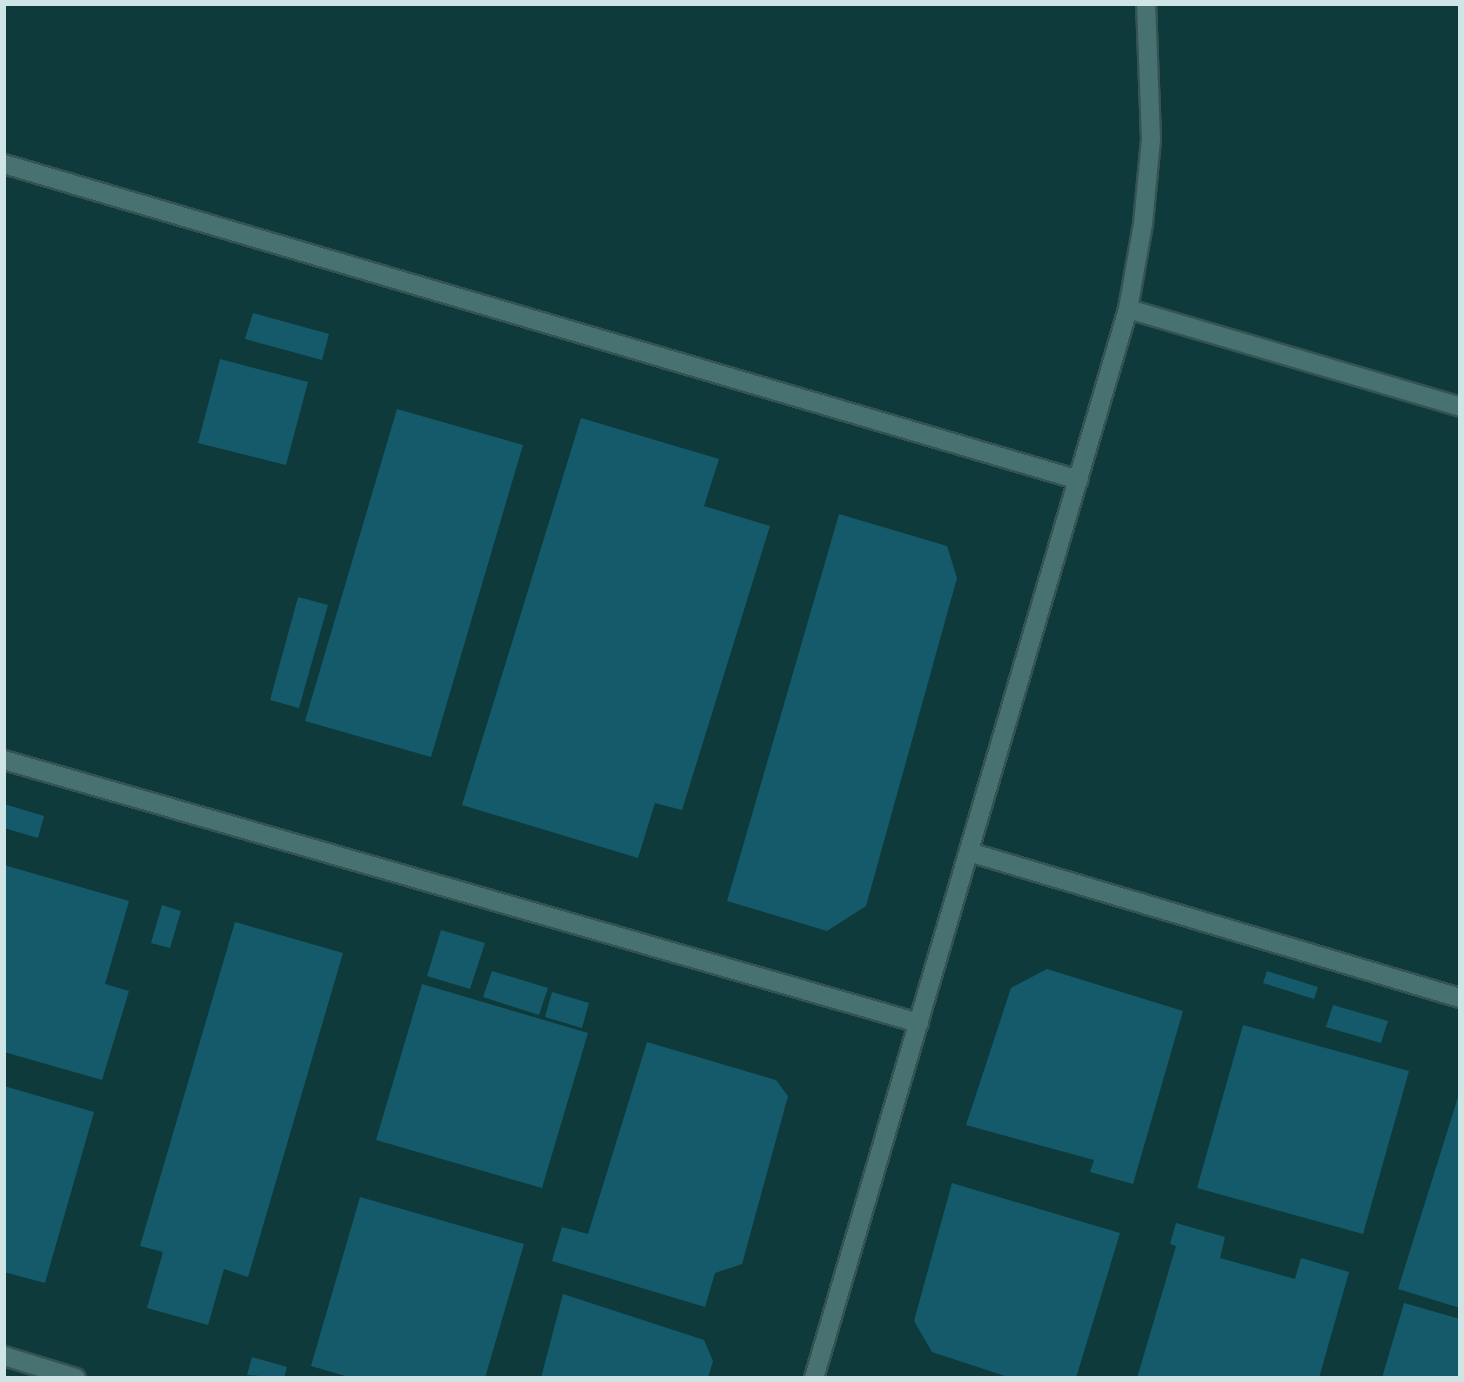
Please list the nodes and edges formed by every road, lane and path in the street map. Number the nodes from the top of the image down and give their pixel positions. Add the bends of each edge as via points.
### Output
1 (1146, 4) edge
2 (4, 164) edge
3 (1128, 309) junction
4 (1460, 407) edge
5 (1079, 480) junction
6 (4, 760) edge
7 (969, 852) junction
8 (1460, 998) edge
9 (919, 1023) junction
10 (4, 1356) edge
11 (76, 1377) edge
12 (814, 1377) edge

1 - 3 lane via 1151,139 1143,224
2 - 5 lane
3 - 4 lane
3 - 5 lane
5 - 7 lane
6 - 9 lane
7 - 8 lane
7 - 9 lane
9 - 12 lane
10 - 11 lane

